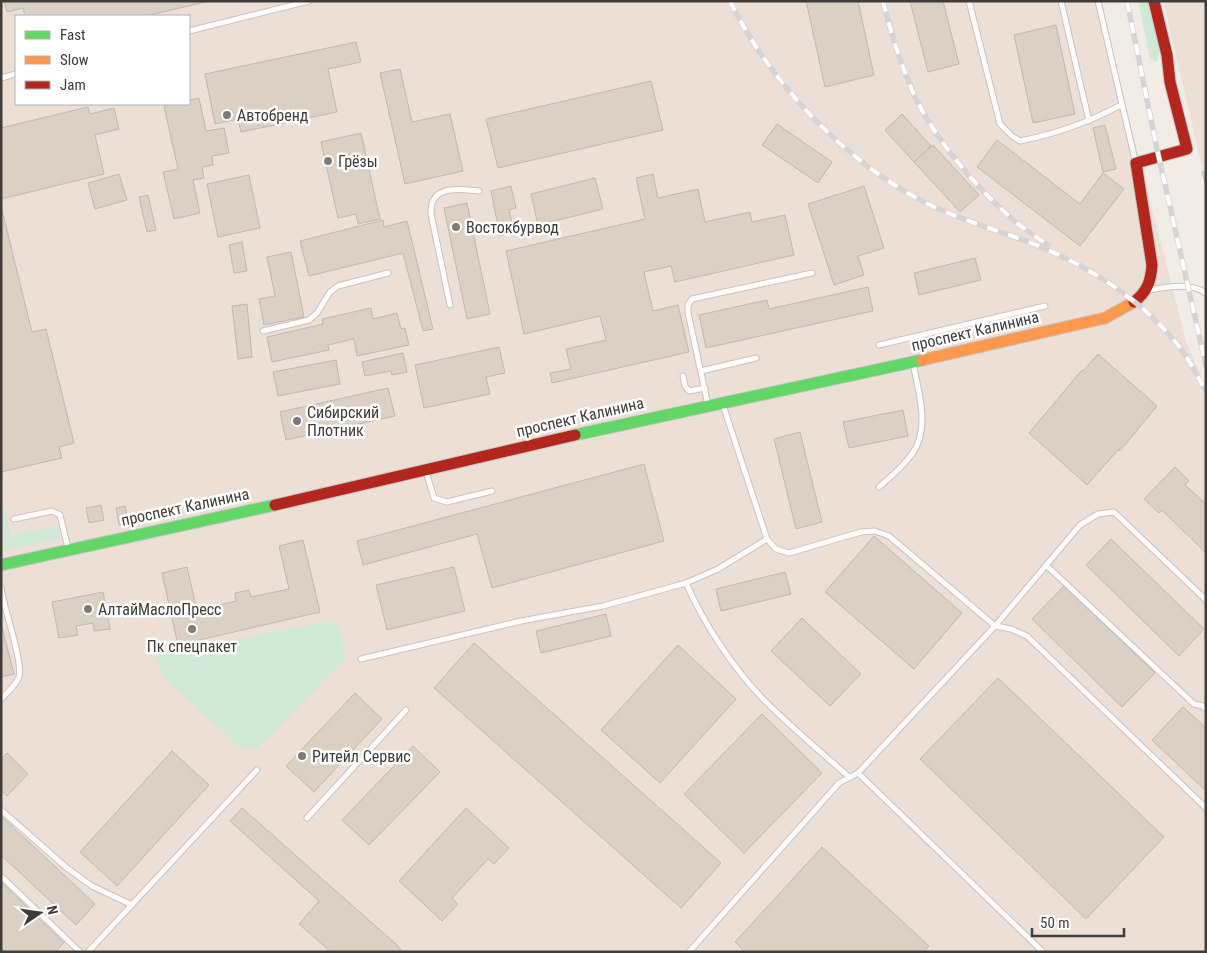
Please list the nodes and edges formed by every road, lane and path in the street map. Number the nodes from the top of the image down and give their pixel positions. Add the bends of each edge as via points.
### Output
1 (309, 1) edge
2 (969, 1) edge
3 (1061, 1) edge
4 (1098, 1) edge
5 (1154, 1) edge
6 (190, 31) edge
7 (15, 74) edge
8 (1, 78) edge
9 (1122, 105) junction
10 (1089, 121) junction
11 (1136, 163) junction
12 (479, 191) dead end
13 (388, 273) dead end
14 (812, 273) dead end
15 (1146, 291) junction
16 (1206, 293) edge
17 (450, 305) dead end
18 (1045, 306) dead end
19 (263, 331) dead end
20 (879, 345) dead end
21 (756, 358) dead end
22 (913, 362) junction
23 (701, 371) junction
24 (683, 376) dead end
25 (705, 388) junction
26 (722, 402) junction
27 (708, 406) junction
28 (425, 470) junction
29 (879, 487) dead end
30 (492, 491) dead end
31 (14, 519) dead end
32 (767, 539) junction
33 (68, 550) junction
34 (1, 565) edge
35 (1046, 565) junction
36 (686, 583) junction
37 (1, 588) edge
38 (2, 598) edge
39 (1206, 600) edge
40 (995, 626) junction
41 (361, 660) dead end
42 (1, 698) edge
43 (1206, 709) edge
44 (406, 710) dead end
45 (257, 770) dead end
46 (858, 773) junction
47 (849, 777) junction
48 (1206, 808) edge
49 (1, 810) edge
50 (307, 818) dead end
51 (1, 876) edge
52 (132, 904) junction
53 (80, 952) edge
54 (88, 952) edge
55 (689, 952) edge
56 (1043, 952) edge

1 - 6 lane
2 - 10 lane via 1000,124 1012,136 1020,141 1047,136
3 - 10 lane
4 - 9 lane
5 - 11 street via 1187,149
7 - 8 lane
9 - 10 lane
9 - 11 lane
11 - 15 street via 1152,257
12 - 17 lane via 456,189 441,192 433,201 431,214
13 - 19 lane via 338,286 309,320
14 - 23 lane via 692,299 688,313
15 - 16 lane via 1187,286
15 - 22 street, проспект Калинина via 1136,302 1105,318
18 - 20 lane
21 - 23 lane
22 - 26 street, проспект Калинина
22 - 29 lane via 921,408 920,439 904,464
23 - 25 lane
24 - 25 lane via 689,391
25 - 27 lane
26 - 27 street, проспект Калинина
26 - 32 lane
27 - 28 street, проспект Калинина
28 - 30 lane via 434,498 447,502
28 - 33 street, проспект Калинина
31 - 33 lane via 52,511 60,515
32 - 36 lane via 718,569
32 - 40 lane via 776,549 789,553 861,532 875,531 889,536
33 - 34 street, проспект Калинина
35 - 39 lane via 1080,525 1098,514 1114,512
35 - 40 lane
35 - 43 lane via 1194,704
36 - 41 lane via 603,606 521,621
36 - 47 lane via 696,606 732,661 764,699
37 - 38 lane
38 - 42 lane via 20,676
40 - 46 lane
40 - 48 lane via 1027,636
44 - 50 lane
45 - 52 lane
46 - 47 lane
46 - 56 lane
47 - 55 lane via 839,783
49 - 52 lane via 92,886
51 - 53 lane
52 - 54 lane

